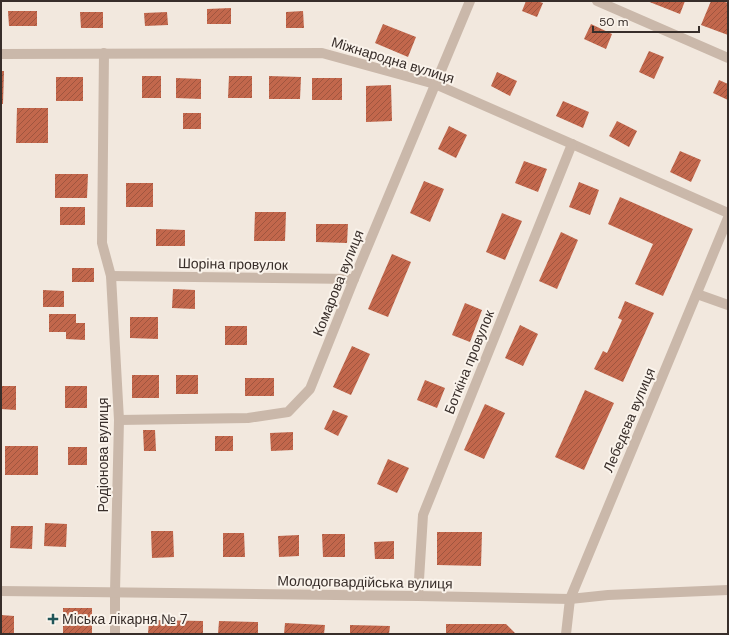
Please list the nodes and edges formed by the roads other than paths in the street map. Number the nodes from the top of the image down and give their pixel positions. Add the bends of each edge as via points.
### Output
1 (470, 1) edge
2 (597, 1) edge
3 (104, 53) junction
4 (1, 54) edge
5 (728, 58) edge
6 (435, 84) junction
7 (572, 144) junction
8 (728, 213) edge
9 (728, 218) edge
10 (111, 276) junction
11 (354, 279) junction
12 (697, 294) junction
13 (728, 305) edge
14 (119, 420) junction
15 (728, 590) edge
16 (1, 591) edge
17 (115, 592) junction
18 (418, 596) junction
19 (570, 599) junction
20 (115, 634) edge
21 (566, 634) edge

1 - 6 street, Комарова вулиця
2 - 5 street
3 - 4 street, Міжнародна вулиця
3 - 6 street, Міжнародна вулиця via 322,53
3 - 10 street, Родіонова вулиця via 102,243
6 - 7 street, Міжнародна вулиця
6 - 11 street, Комарова вулиця
7 - 8 street, Міжнародна вулиця
7 - 18 street, Боткіна провулок via 423,515
9 - 12 street, Лебедєва вулиця
10 - 11 street, Шоріна провулок
10 - 14 street, Родіонова вулиця
11 - 14 street, Комарова вулиця via 310,389 288,412 248,418
12 - 13 street
12 - 19 street, Лебедєва вулиця
14 - 17 street, Родіонова вулиця
15 - 19 street, Молодогвардійська вулиця
16 - 17 street, Молодогвардійська вулиця
17 - 18 street, Молодогвардійська вулиця
17 - 20 street, Родіонова вулиця
18 - 19 street, Молодогвардійська вулиця
19 - 21 street, Лебедєва вулиця

